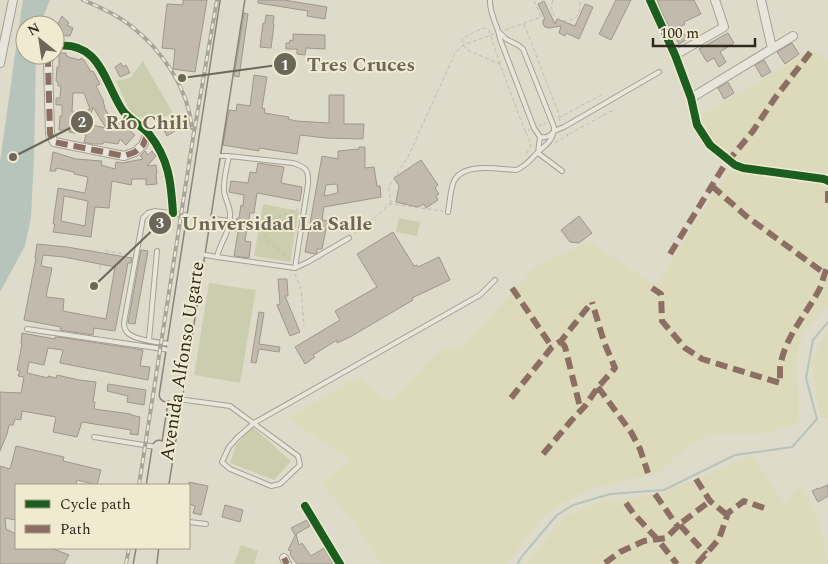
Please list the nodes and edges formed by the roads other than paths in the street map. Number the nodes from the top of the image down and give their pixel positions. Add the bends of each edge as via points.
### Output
1 (13, 0) edge
2 (227, 0) edge
3 (238, 0) edge
4 (490, 0) edge
5 (650, 0) edge
6 (715, 0) edge
7 (761, 0) edge
8 (499, 32) junction
9 (794, 36) dead end
10 (65, 46) edge
11 (772, 48) junction
12 (675, 55) junction
13 (0, 63) edge
14 (48, 65) edge
15 (659, 72) dead end
16 (691, 98) junction
17 (554, 131) junction
18 (148, 133) junction
19 (540, 137) junction
20 (538, 153) junction
21 (208, 156) junction
22 (229, 156) junction
23 (562, 171) dead end
24 (828, 181) edge
25 (448, 212) road end
26 (173, 213) junction
27 (199, 218) junction
28 (230, 221) junction
29 (349, 238) road end
30 (157, 251) dead end
31 (193, 252) junction
32 (217, 257) junction
33 (296, 266) junction
34 (495, 280) dead end
35 (27, 328) dead end
36 (149, 340) junction
37 (178, 348) junction
38 (174, 399) junction
39 (254, 423) junction
40 (94, 437) dead end
41 (163, 448) junction
42 (153, 484) edge
43 (162, 484) edge
44 (305, 506) dead end
45 (190, 522) edge
46 (206, 524) dead end
47 (143, 549) edge
48 (152, 549) edge
49 (140, 564) edge
50 (150, 564) edge
51 (340, 564) edge

1 - 13 street
2 - 21 main road, Avenida Alfonso Ugarte
3 - 21 main road, Avenida Alfonso Ugarte
4 - 8 lane
5 - 12 street
6 - 12 street via 724,27
7 - 11 street
8 - 17 lane via 525,53
8 - 19 lane
9 - 11 street
10 - 18 street via 85,50 99,64 124,112
11 - 16 street
12 - 16 street
14 - 18 street via 50,134 54,142 124,156 143,145
15 - 17 lane
16 - 24 street via 697,124 710,145 735,166
17 - 19 lane via 549,137
17 - 20 lane
18 - 26 street via 168,166
19 - 20 lane
20 - 23 lane
20 - 25 lane via 516,170 476,168 462,173 453,184
21 - 22 lane
21 - 27 main road, Avenida Alfonso Ugarte
22 - 28 lane via 224,189
22 - 33 lane via 293,163 307,170 309,176
26 - 27 lane
26 - 36 lane via 154,211 142,222 124,326 131,336
27 - 28 lane
27 - 31 main road, Avenida Alfonso Ugarte
28 - 32 lane
29 - 33 lane
30 - 36 lane
31 - 32 lane
31 - 37 main road, Avenida Alfonso Ugarte
32 - 33 lane
34 - 39 lane via 480,295
35 - 37 lane
36 - 37 lane
37 - 38 main road, Avenida Alfonso Ugarte
37 - 41 main road, Avenida Alfonso Ugarte
38 - 39 lane via 230,406
38 - 41 main road, Avenida Alfonso Ugarte
39 - 39 lane via 229,447 222,462 230,469 271,486 280,484 300,465 298,456
40 - 41 lane
41 - 42 main road, Avenida Alfonso Ugarte
41 - 43 main road, Avenida Alfonso Ugarte
44 - 51 street
45 - 46 lane
47 - 49 main road
48 - 50 main road

